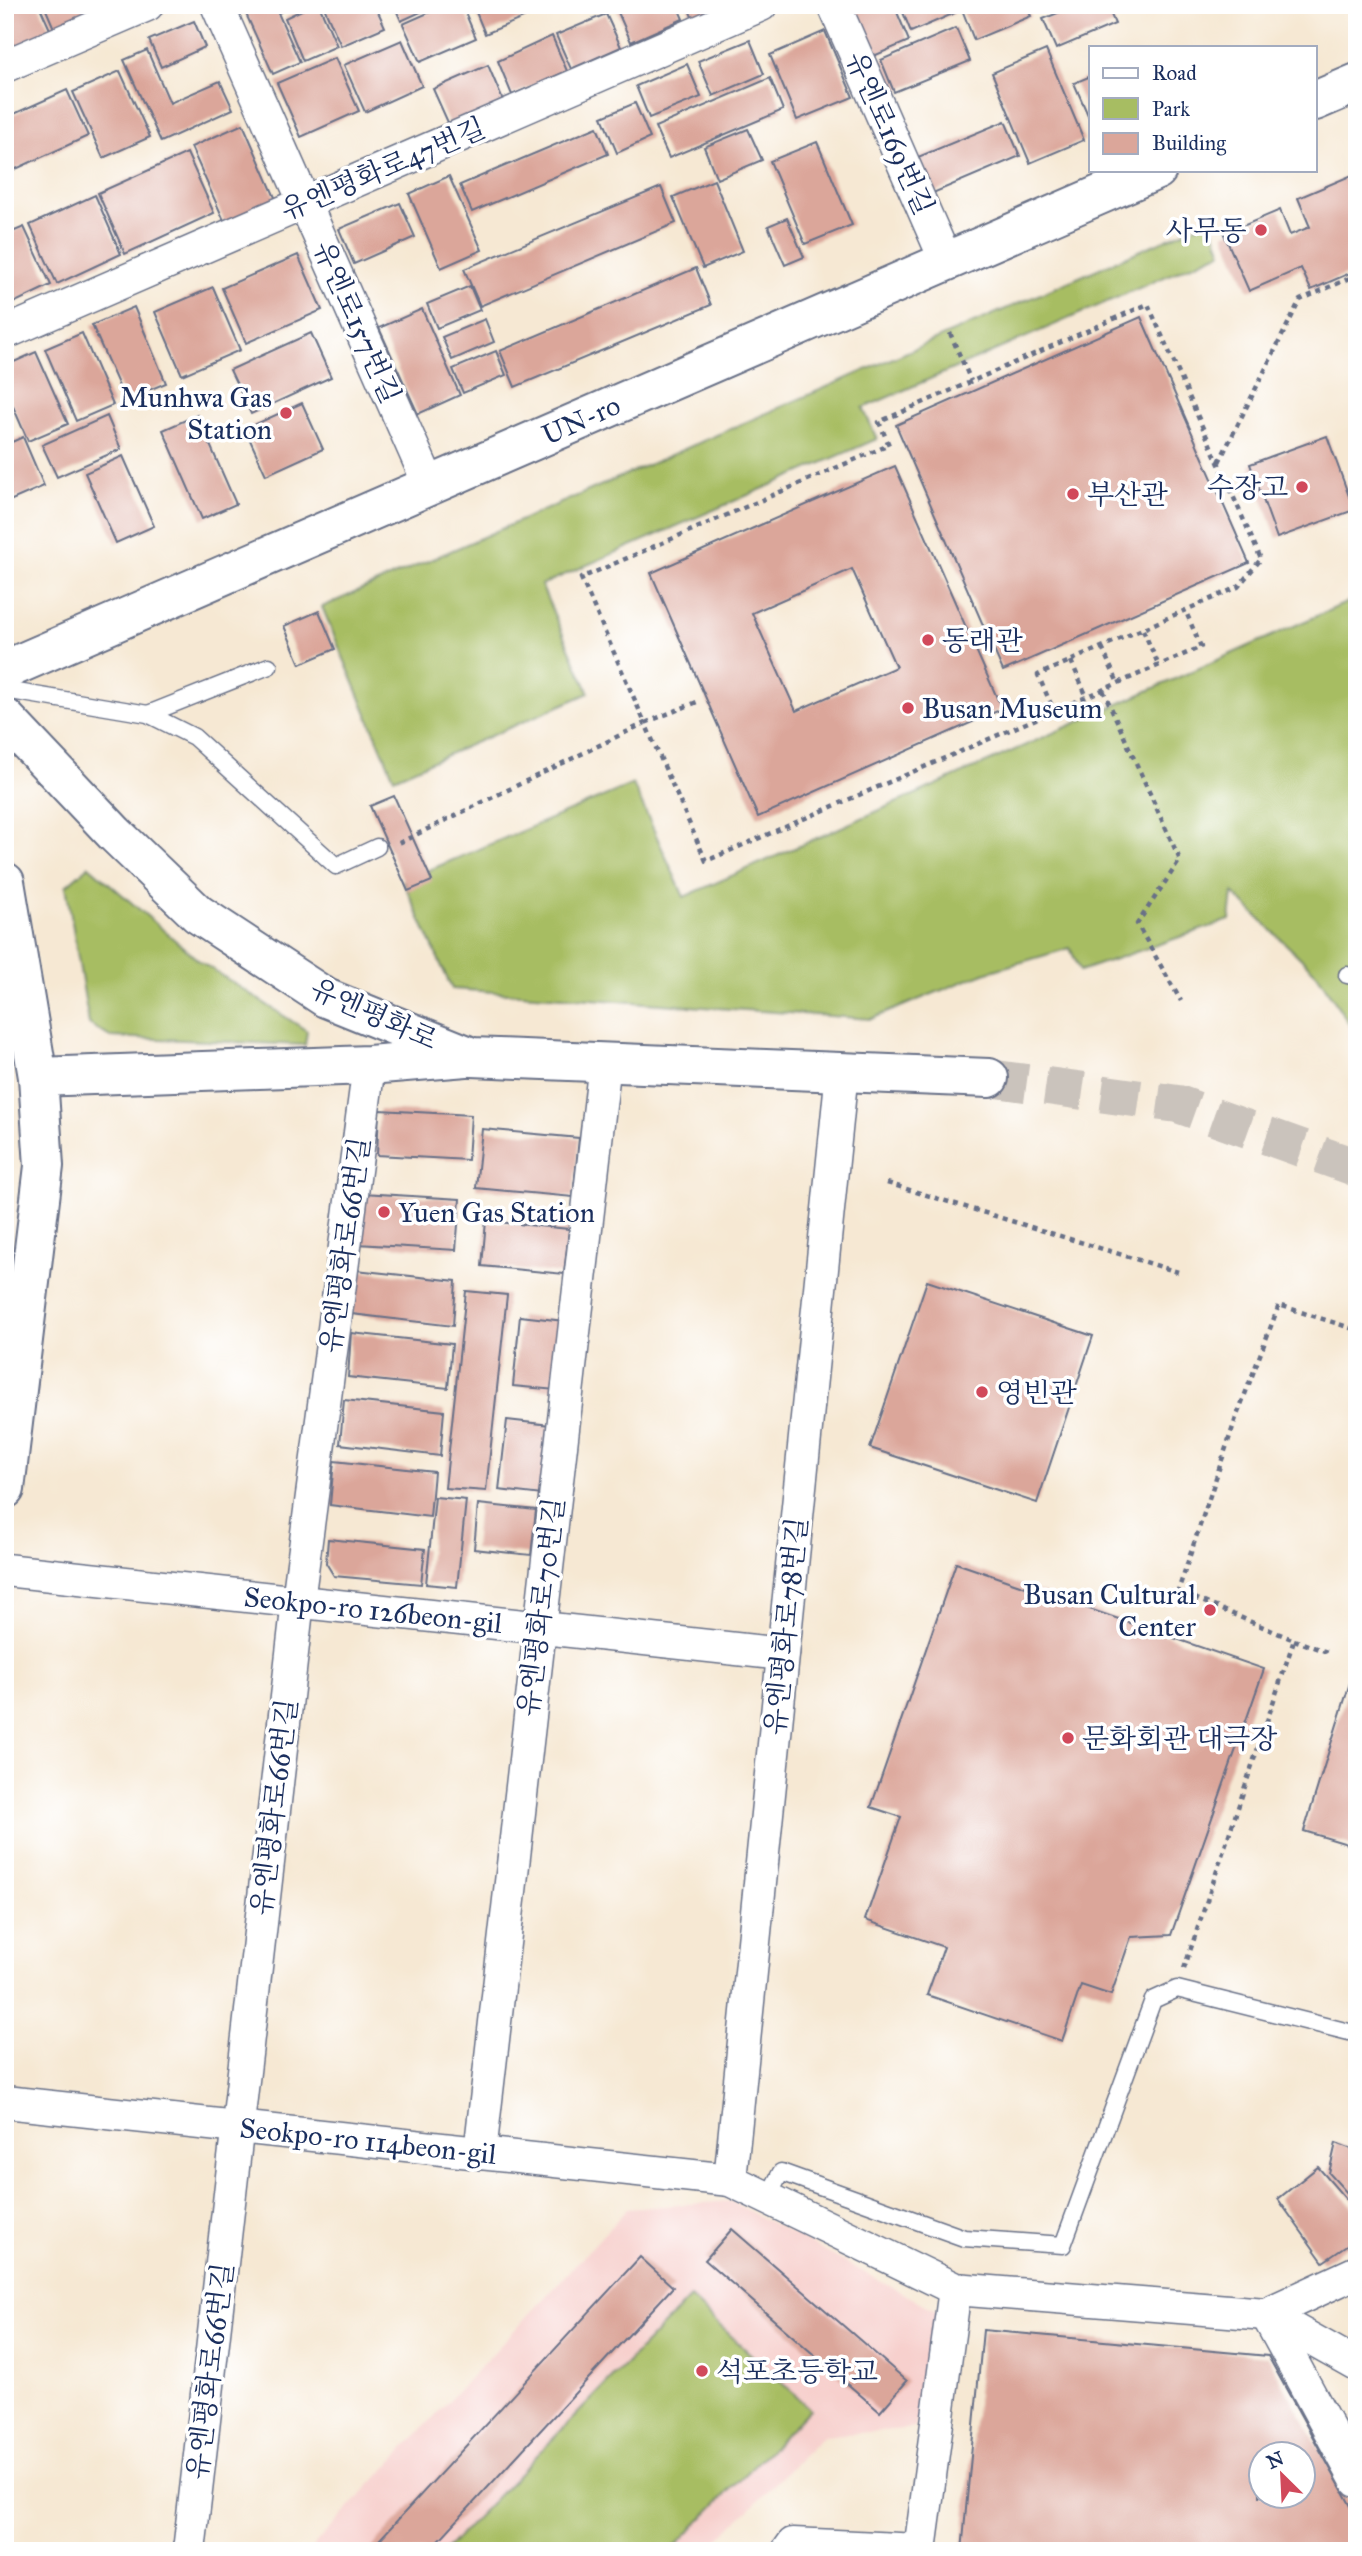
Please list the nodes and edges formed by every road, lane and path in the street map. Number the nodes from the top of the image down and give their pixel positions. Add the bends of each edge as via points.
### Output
1 (148, 5) edge
2 (217, 5) edge
3 (761, 5) edge
4 (834, 5) edge
5 (5, 66) edge
6 (1357, 83) edge
7 (1316, 101) edge
8 (1152, 172) edge
9 (304, 203) junction
10 (946, 261) junction
11 (1357, 275) edge
12 (5, 333) edge
13 (950, 333) dead end
14 (971, 381) junction
15 (1219, 462) junction
16 (430, 486) junction
17 (1186, 612) junction
18 (1143, 630) junction
19 (1102, 648) junction
20 (1071, 661) junction
21 (269, 666) dead end
22 (1159, 666) junction
23 (5, 670) edge
24 (1118, 683) junction
25 (5, 690) edge
26 (1103, 690) junction
27 (1087, 697) junction
28 (697, 702) dead end
29 (1054, 711) junction
30 (148, 714) junction
31 (5, 718) edge
32 (645, 723) junction
33 (383, 847) joint
34 (5, 882) edge
35 (1181, 1001) dead end
36 (17, 1027) edge
37 (472, 1057) junction
38 (605, 1062) junction
39 (369, 1065) junction
40 (842, 1072) junction
41 (38, 1077) junction
42 (989, 1078) tunnel mouth
43 (887, 1182) dead end
44 (1178, 1272) dead end
45 (1357, 1330) edge
46 (5, 1489) edge
47 (5, 1570) edge
48 (298, 1601) junction
49 (539, 1628) junction
50 (1294, 1640) junction
51 (1328, 1652) dead end
52 (783, 1654) junction
53 (1178, 1989) junction
54 (1357, 2034) edge
55 (5, 2102) edge
56 (237, 2127) junction
57 (480, 2153) junction
58 (730, 2180) junction
59 (767, 2199) junction
60 (1357, 2272) edge
61 (955, 2290) junction
62 (1266, 2314) junction
63 (1357, 2365) edge
64 (1357, 2481) edge
65 (189, 2551) edge
66 (788, 2551) edge

1 - 5 street
2 - 9 street, 유엔로157번길
3 - 9 street, 유엔평화로47번길
4 - 10 street, 유엔로169번길
6 - 7 main road
8 - 10 main road, UN-ro
9 - 12 street, 유엔평화로47번길
9 - 16 street, 유엔로157번길
10 - 16 main road, UN-ro
11 - 15 path via 1300,300
13 - 14 path
14 - 15 path via 1148,304
14 - 32 path via 878,422 889,445 581,578
15 - 17 path via 1261,559 1238,587
16 - 23 main road, UN-ro
17 - 18 path
17 - 22 path via 1201,648
18 - 19 path
18 - 22 path
19 - 20 path
19 - 24 path
20 - 27 path
20 - 29 path via 1038,675
21 - 30 lane
22 - 24 path
24 - 26 path
25 - 30 lane
26 - 27 path
26 - 35 path via 1180,860 1137,923
27 - 29 path
28 - 32 path
29 - 32 path via 706,861
30 - 33 lane via 194,737 336,866
31 - 37 main road, 유엔평화로 via 198,914 326,998
32 - 33 path
34 - 36 main road
36 - 41 main road
37 - 38 main road, 유엔평화로
37 - 39 main road
38 - 40 main road, 유엔평화로
38 - 49 street, 유엔평화로70번길
39 - 41 main road
39 - 48 street, 유엔평화로66번길
40 - 42 main road, 유엔평화로
40 - 52 street, 유엔평화로78번길
41 - 46 main road via 44,1166
43 - 44 path
45 - 50 path via 1279,1306 1178,1591
47 - 48 street, Seokpo-ro 126beon-gil
48 - 49 street, Seokpo-ro 126beon-gil
48 - 56 street, 유엔평화로66번길
49 - 52 street, Seokpo-ro 126beon-gil
49 - 57 street, 유엔평화로70번길
50 - 51 path
50 - 53 path
52 - 58 street, 유엔평화로78번길
53 - 54 lane
53 - 59 lane via 1153,2000 1063,2245 964,2238 781,2172
55 - 56 street, Seokpo-ro 114beon-gil
56 - 57 street, Seokpo-ro 114beon-gil
56 - 65 street, 유엔평화로66번길
57 - 58 street, Seokpo-ro 114beon-gil
58 - 59 street
59 - 61 street
60 - 62 street
61 - 62 street
61 - 66 street via 920,2550 793,2544
62 - 63 street
62 - 64 street

